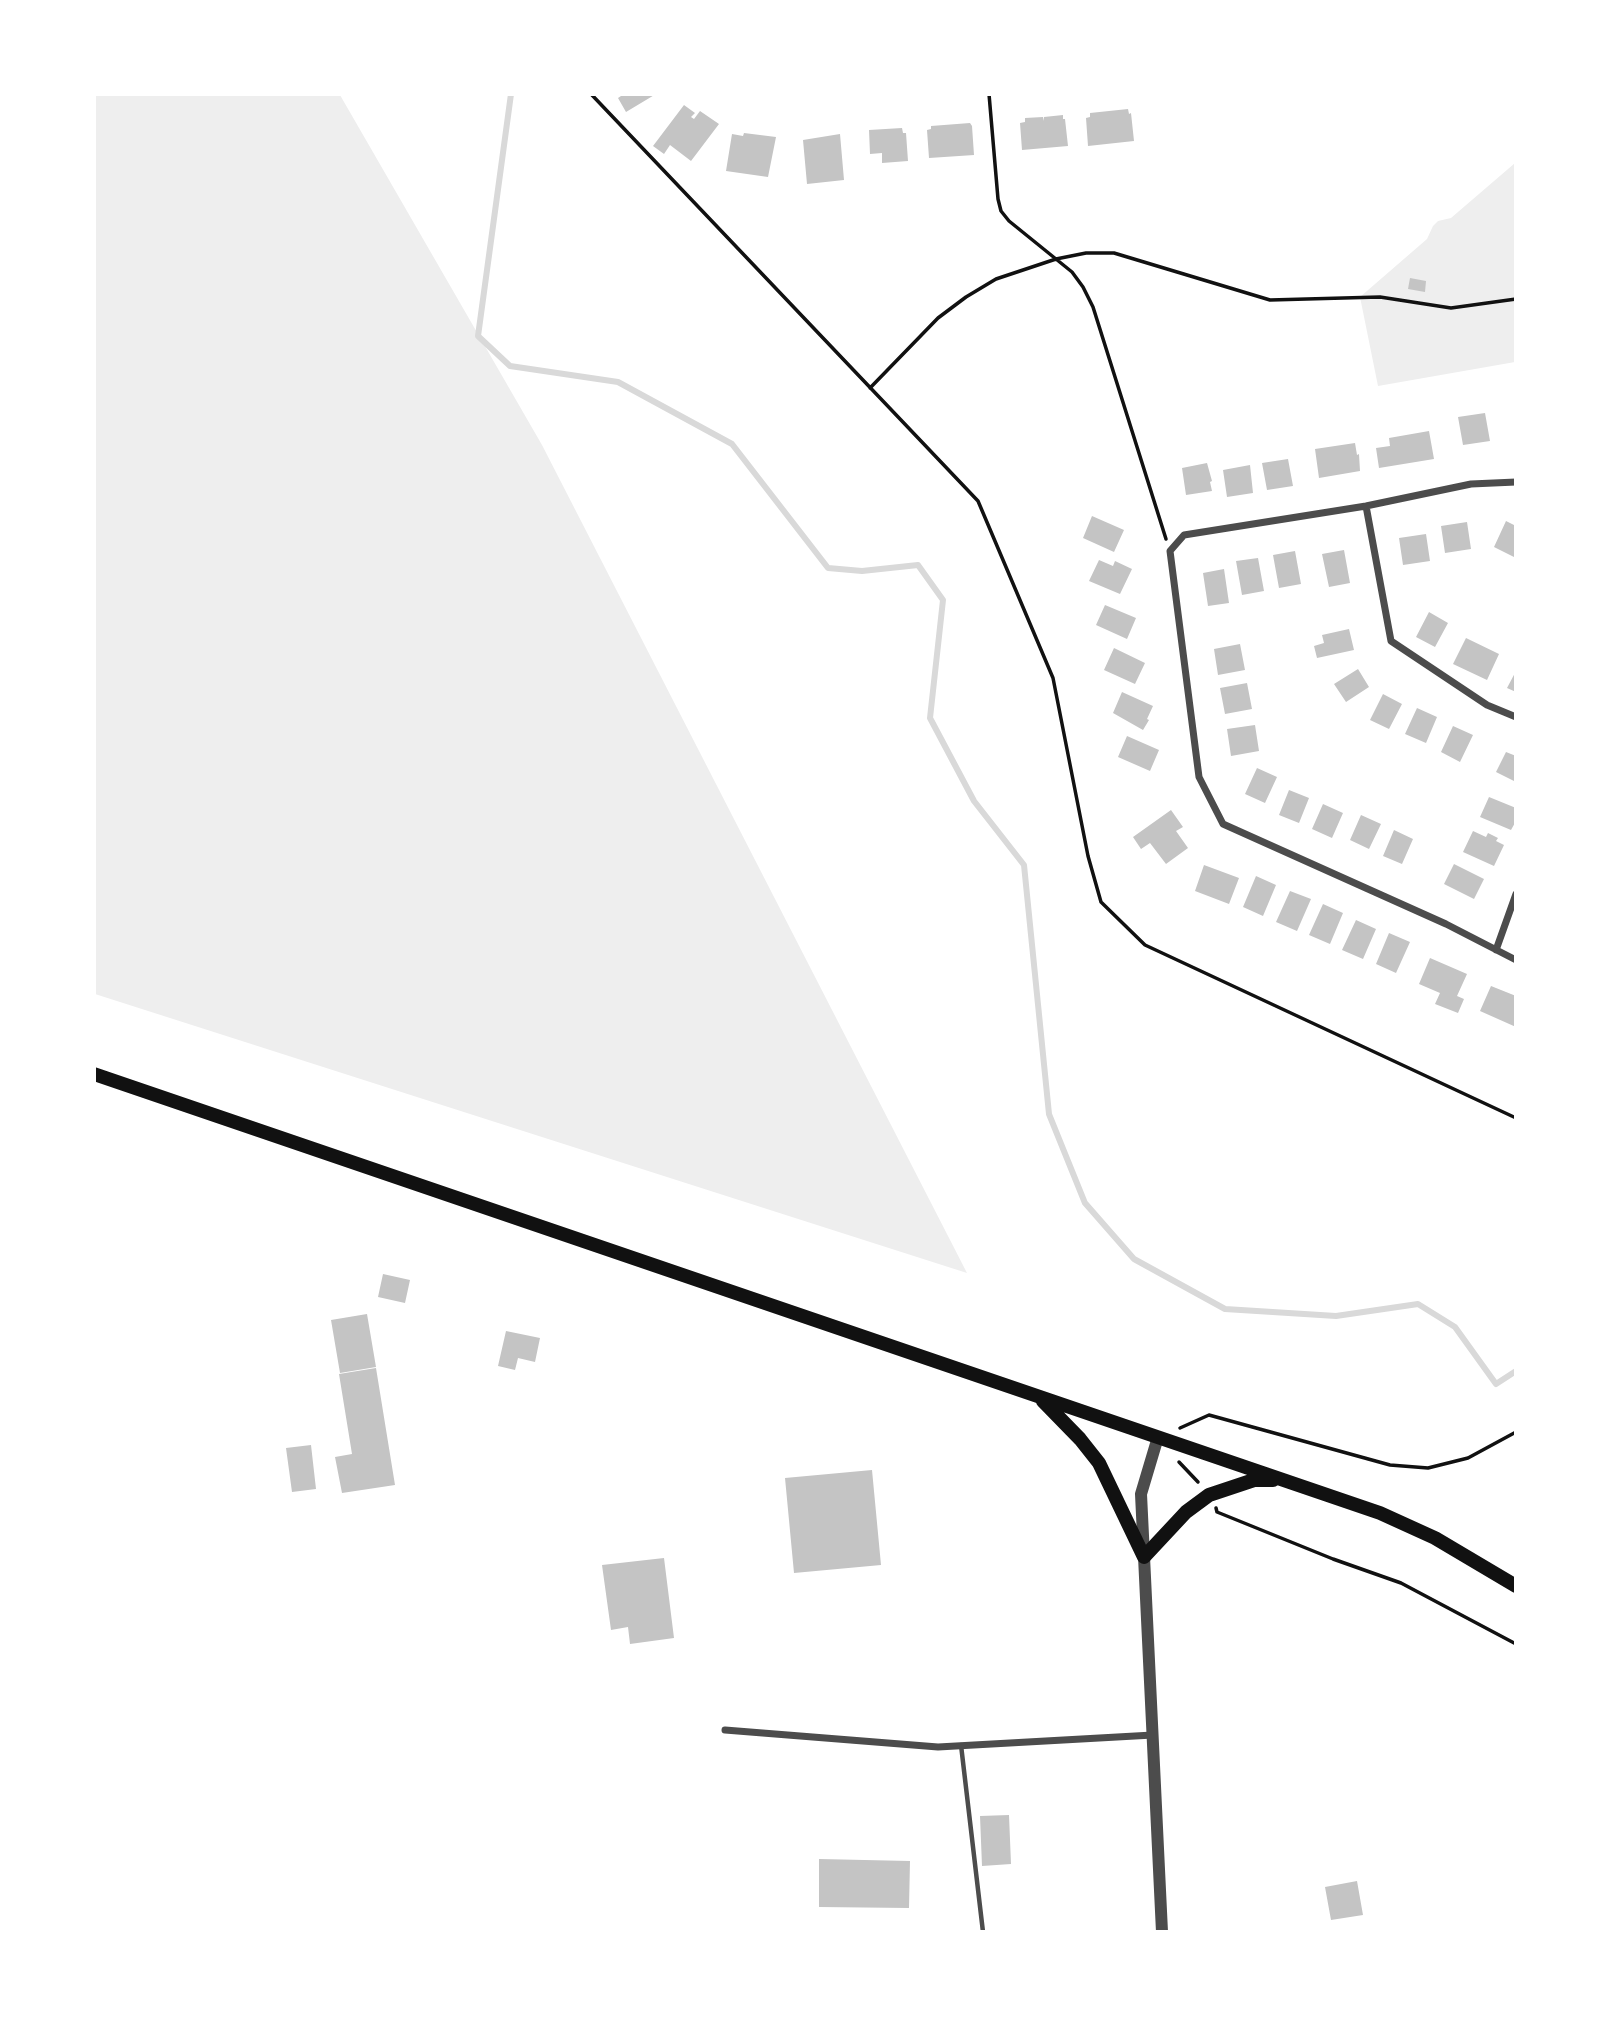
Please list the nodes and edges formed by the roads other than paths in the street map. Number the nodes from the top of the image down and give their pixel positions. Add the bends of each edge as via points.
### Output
1 (1515, 481) edge
2 (1366, 506) junction
3 (1516, 717) edge
4 (1516, 894) edge
5 (1496, 950) junction
6 (1516, 960) edge
7 (94, 1074) edge
8 (1040, 1398) junction
9 (1158, 1437) junction
10 (1284, 1479) junction
11 (1143, 1557) junction
12 (1516, 1586) edge
13 (725, 1730) dead end
14 (1153, 1735) junction
15 (961, 1745) junction
16 (983, 1931) edge
17 (1162, 1931) edge

1 - 2 street via 1471,484
2 - 3 street via 1391,641 1486,705
2 - 5 street via 1184,535 1170,551 1199,777 1223,824
4 - 5 street
5 - 6 street
7 - 8 main road
8 - 9 main road
8 - 11 main road via 1098,1463
9 - 10 main road
9 - 11 street via 1141,1494
10 - 11 main road via 1254,1480 1209,1495
10 - 12 main road via 1435,1538
11 - 14 street
13 - 15 street
14 - 15 street
14 - 17 street
15 - 16 lane

